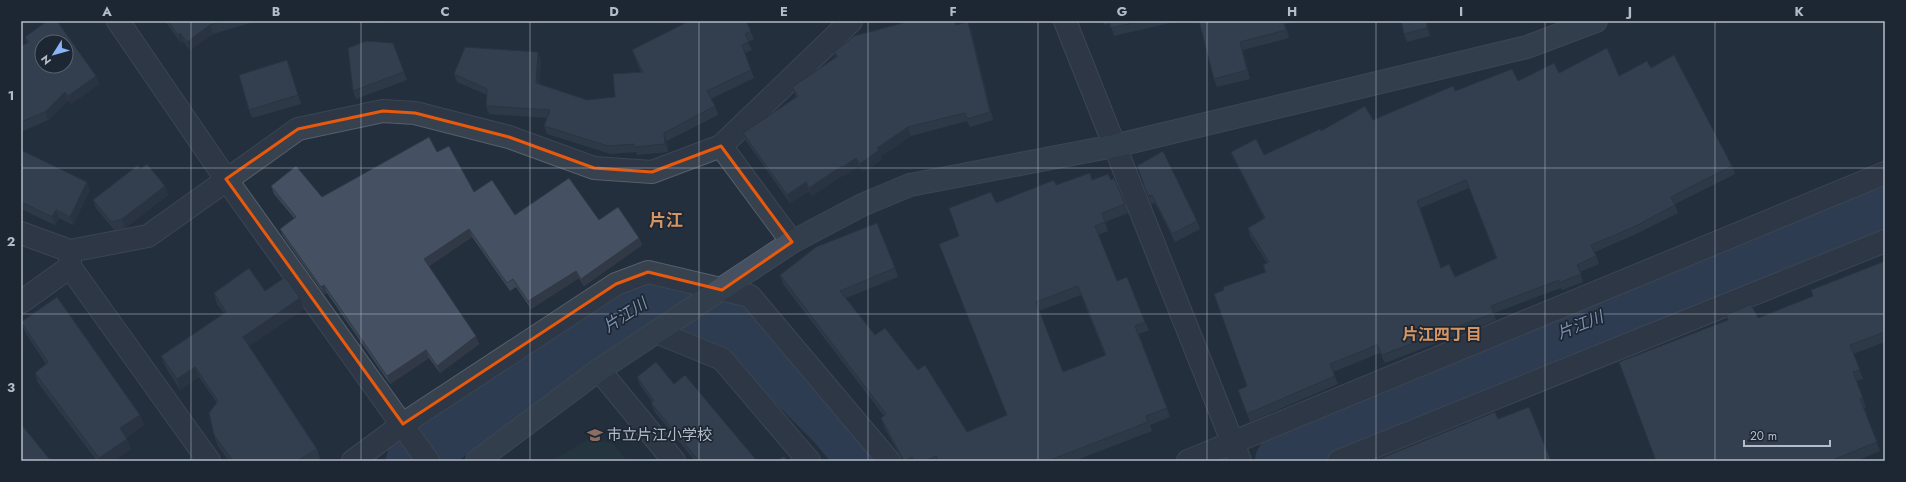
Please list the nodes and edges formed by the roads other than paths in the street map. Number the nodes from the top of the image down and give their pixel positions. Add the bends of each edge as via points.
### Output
1 (118, 21) edge
2 (851, 21) edge
3 (1065, 21) edge
4 (1596, 21) edge
5 (722, 146) junction
6 (1114, 146) junction
7 (1885, 173) edge
8 (226, 179) junction
9 (21, 233) edge
10 (1885, 241) edge
11 (792, 242) junction
12 (70, 259) junction
13 (719, 292) junction
14 (21, 302) edge
15 (661, 328) junction
16 (600, 370) junction
17 (405, 428) junction
18 (1236, 452) edge
19 (209, 461) edge
20 (353, 461) edge
21 (428, 461) edge
22 (477, 461) edge
23 (674, 461) edge
24 (809, 461) edge
25 (889, 461) edge
26 (1188, 461) edge
27 (1340, 461) edge

1 - 8 street
2 - 5 street
3 - 6 street
4 - 6 street via 1527,47
5 - 8 street via 652,172 594,168 509,137 415,113 383,111 298,129
5 - 11 street
6 - 11 street via 910,185 862,205
6 - 18 street
7 - 18 street
8 - 12 street via 148,236
8 - 17 street
9 - 12 street
10 - 27 street
11 - 13 street
12 - 14 street
12 - 19 street
13 - 15 street
13 - 17 street via 648,272 616,284
13 - 25 street via 750,296
15 - 16 street
15 - 24 street via 722,359
16 - 22 street
16 - 23 street
17 - 20 street
17 - 21 street
18 - 26 street

